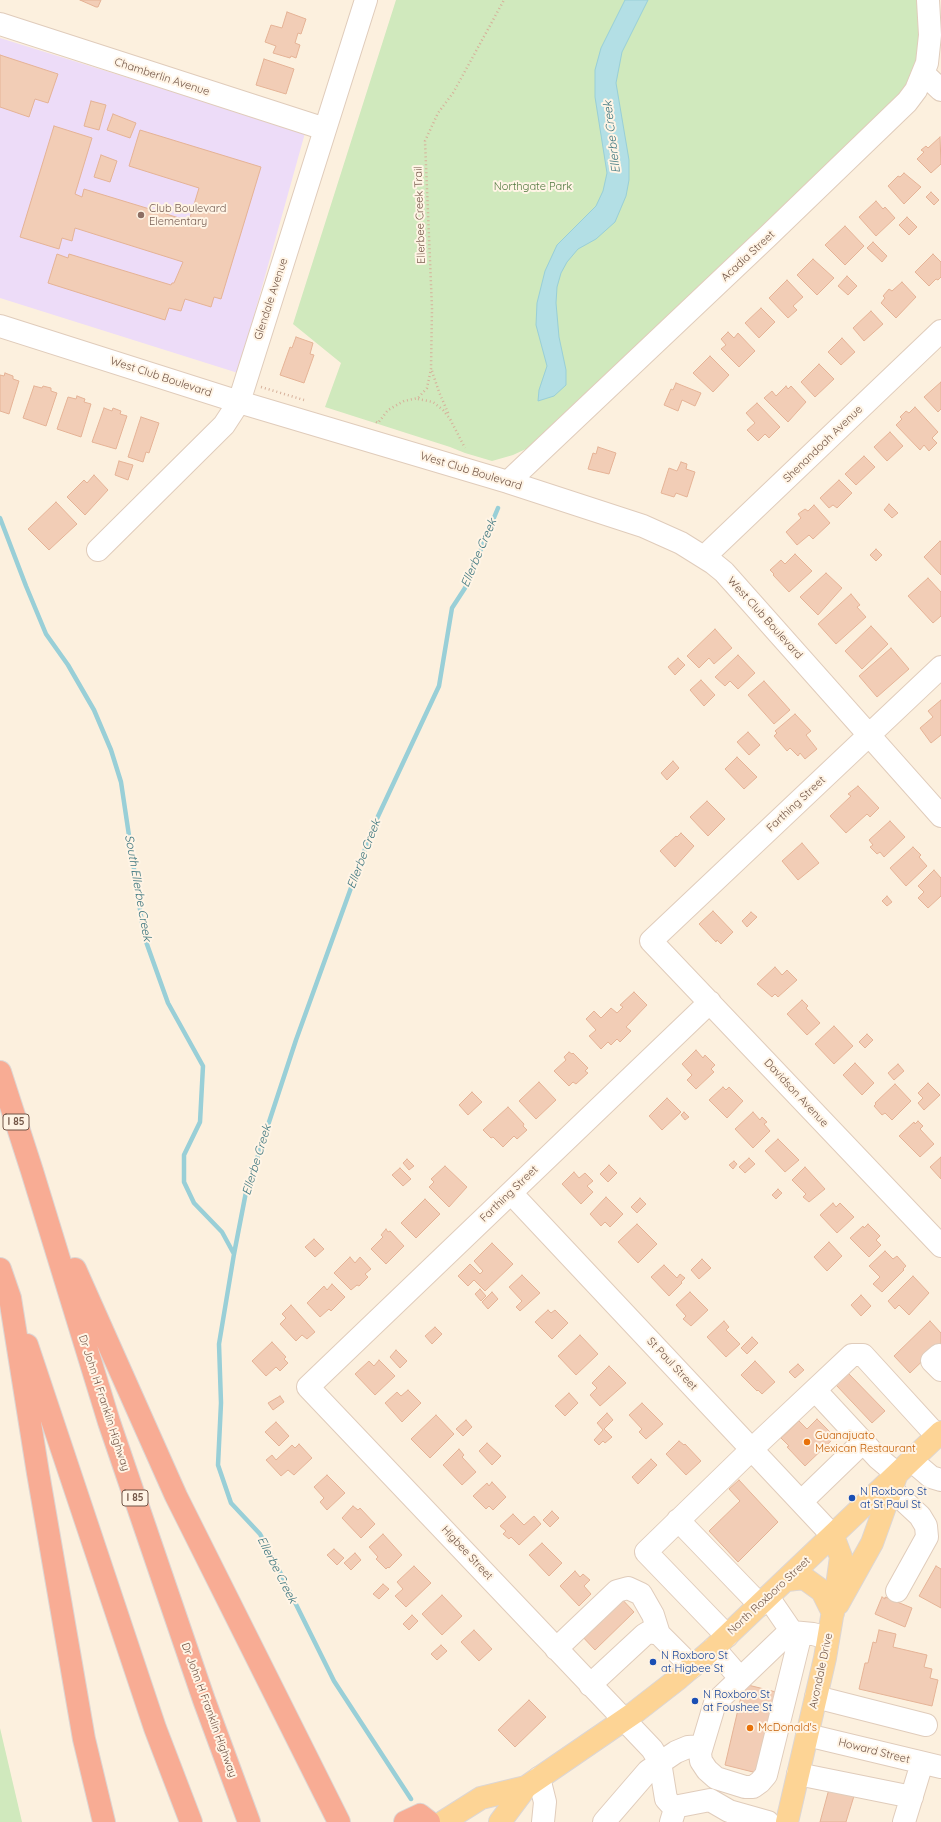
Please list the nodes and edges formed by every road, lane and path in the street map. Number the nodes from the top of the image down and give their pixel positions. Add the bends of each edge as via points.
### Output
1 (366, 0) edge
2 (504, 0) edge
3 (928, 0) edge
4 (0, 24) edge
5 (924, 74) junction
6 (941, 90) edge
7 (325, 129) junction
8 (0, 326) edge
9 (941, 331) edge
10 (431, 369) junction
11 (418, 398) junction
12 (239, 402) junction
13 (450, 419) junction
14 (378, 423) dead end
15 (465, 448) dead end
16 (508, 482) junction
17 (98, 550) dead end
18 (704, 557) junction
19 (941, 667) edge
20 (868, 736) junction
21 (941, 816) edge
22 (651, 941) joint
23 (710, 1002) junction
24 (0, 1072) edge
25 (32, 1171) junction
26 (511, 1193) junction
27 (941, 1246) edge
28 (0, 1269) edge
29 (10, 1298) junction
30 (940, 1365) edge
31 (941, 1385) edge
32 (308, 1387) joint
33 (815, 1390) junction
34 (938, 1440) edge
35 (863, 1442) junction
36 (752, 1448) junction
37 (900, 1475) junction
38 (941, 1480) edge
39 (802, 1502) junction
40 (678, 1520) junction
41 (833, 1536) junction
42 (934, 1541) edge
43 (787, 1580) junction
44 (897, 1591) dead end
45 (764, 1601) junction
46 (832, 1613) junction
47 (796, 1632) junction
48 (659, 1634) junction
49 (828, 1638) junction
50 (720, 1642) junction
51 (556, 1649) junction
52 (692, 1667) junction
53 (740, 1678) junction
54 (590, 1685) junction
55 (816, 1696) junction
56 (784, 1705) junction
57 (710, 1718) junction
58 (624, 1721) junction
59 (926, 1725) dead end
60 (808, 1735) junction
61 (702, 1746) junction
62 (660, 1762) junction
63 (931, 1765) edge
64 (798, 1774) junction
65 (533, 1782) junction
66 (912, 1797) junction
67 (673, 1816) edge
68 (728, 1817) edge
69 (341, 1818) edge
70 (104, 1822) edge
71 (191, 1822) edge
72 (249, 1822) edge
73 (405, 1822) edge
74 (429, 1822) edge
75 (443, 1822) edge
76 (500, 1822) edge
77 (543, 1822) edge
78 (604, 1822) edge
79 (768, 1822) edge
80 (787, 1822) edge
81 (904, 1822) edge

1 - 7 street, Glendale Avenue
2 - 10 path, Ellerbee Creek Trail via 453,93 438,113 425,141 432,308
3 - 5 street, Acadia Street via 929,50
4 - 7 street, Chamberlin Avenue
5 - 6 street
5 - 16 street, Acadia Street via 916,90 893,117
7 - 12 street, Glendale Avenue
8 - 12 street, West Club Boulevard
9 - 18 street, Shenandoah Avenue
10 - 11 path, Ellerbee Creek Trail via 427,388
10 - 13 path
11 - 13 path via 432,402
11 - 14 path via 404,401 388,410
12 - 16 street, West Club Boulevard
12 - 17 street, Glendale Avenue via 224,425
13 - 15 path
16 - 18 street, West Club Boulevard via 643,526 681,543
18 - 20 street, West Club Boulevard via 724,572
19 - 20 street, Farthing Street
20 - 21 street, West Club Boulevard
20 - 22 street, Farthing Street
22 - 23 street, Davidson Avenue
23 - 26 street, Farthing Street
23 - 27 street, Davidson Avenue
24 - 25 highway, Dr John H Franklin Highway / I 85
25 - 69 highway via 176,1496
25 - 72 highway, Dr John H Franklin Highway / I 85 via 109,1422 204,1700
26 - 32 street, Farthing Street
26 - 36 street, St Paul Street
28 - 29 highway
29 - 70 highway via 84,1739
29 - 71 highway via 155,1728
30 - 31 street via 934,1378
32 - 51 street, Higbee Street
33 - 34 street via 852,1355 863,1355
33 - 35 street
33 - 36 street
34 - 37 main road, North Roxboro Street
35 - 37 street
35 - 39 street
36 - 39 street, St Paul Street
36 - 40 street
37 - 38 street
37 - 41 main road, North Roxboro Street
37 - 42 street
37 - 46 main road, Avondale Drive via 872,1543
39 - 41 street, St Paul Street
40 - 45 street
40 - 50 street via 646,1552
41 - 43 main road, North Roxboro Street
41 - 46 main road, Avondale Drive via 841,1558
42 - 44 street
43 - 45 main road, North Roxboro Street
43 - 46 main road via 804,1578 822,1591
45 - 47 street
45 - 50 main road, North Roxboro Street
46 - 49 main road, Avondale Drive
47 - 49 street
47 - 53 street via 781,1638
47 - 56 street
48 - 51 street via 645,1599 641,1594 628,1588 616,1592
48 - 52 street
48 - 54 street via 649,1632 644,1635
49 - 55 main road, Avondale Drive
50 - 52 main road, North Roxboro Street
50 - 53 street
51 - 54 street, Higbee Street
52 - 58 main road, North Roxboro Street
53 - 57 street via 715,1703
54 - 58 street, Higbee Street
55 - 59 street
55 - 60 main road, Avondale Drive
56 - 57 street via 773,1721 762,1769 751,1779 730,1777 715,1766 710,1750 714,1732
56 - 61 street via 766,1775 753,1787 716,1778 701,1761
57 - 61 street
58 - 62 street, Higbee Street via 652,1749
58 - 65 main road, North Roxboro Street
60 - 63 street, Howard Street
60 - 64 main road, Avondale Drive
61 - 62 street via 688,1747
62 - 67 street via 664,1794
62 - 78 street via 648,1771
63 - 66 street
64 - 66 street
64 - 80 main road, Avondale Drive
65 - 75 main road, North Roxboro Street via 481,1798
65 - 76 main road, North Roxboro Street
65 - 77 street via 545,1802
66 - 81 street
67 - 68 street via 679,1806 710,1800
68 - 79 street
73 - 74 highway via 420,1815

